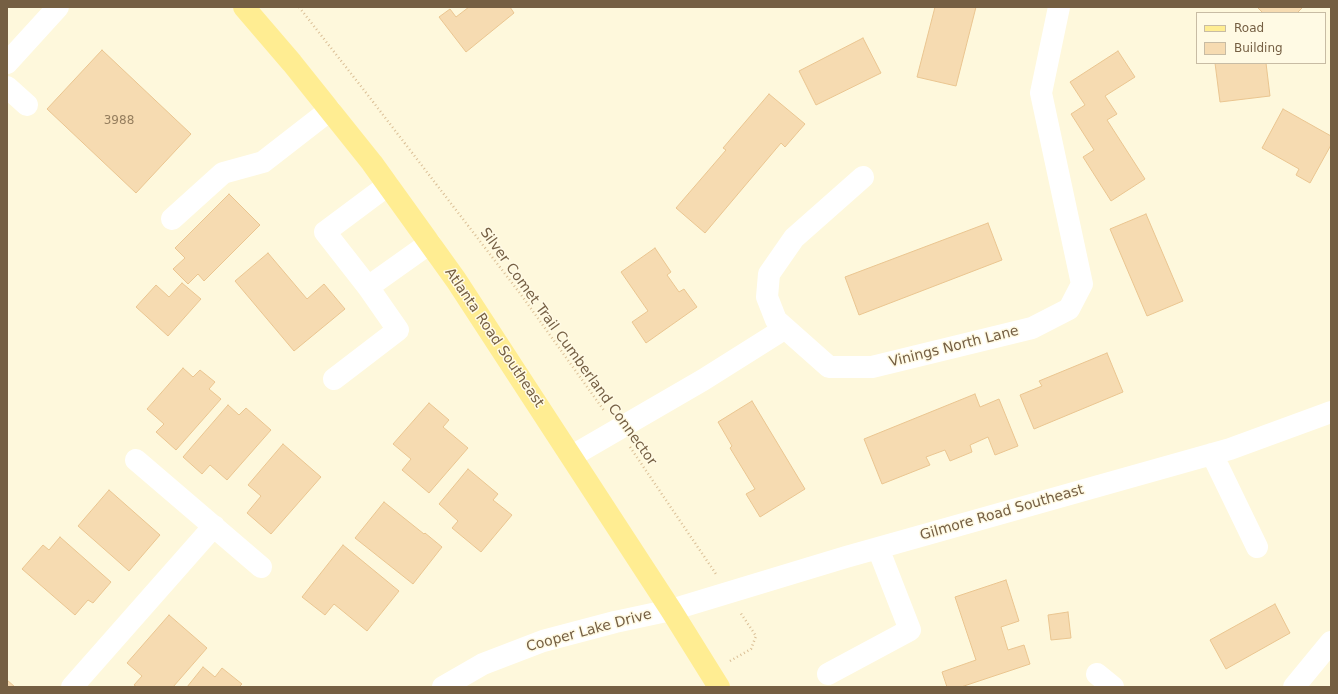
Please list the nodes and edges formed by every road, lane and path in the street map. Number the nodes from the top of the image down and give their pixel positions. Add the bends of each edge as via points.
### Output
1 (58, 7) edge
2 (244, 7) edge
3 (299, 7) edge
4 (1059, 7) edge
5 (7, 63) edge
6 (7, 87) edge
7 (27, 105) dead end
8 (330, 110) junction
9 (862, 178) dead end
10 (388, 185) junction
11 (172, 219) dead end
12 (430, 243) junction
13 (368, 287) junction
14 (784, 329) junction
15 (334, 379) dead end
16 (1331, 412) edge
17 (617, 429) junction
18 (1212, 454) junction
19 (572, 456) junction
20 (136, 460) dead end
21 (214, 526) junction
22 (1258, 547) dead end
23 (878, 548) junction
24 (261, 567) dead end
25 (728, 592) junction
26 (671, 610) junction
27 (1331, 642) edge
28 (828, 674) dead end
29 (715, 680) edge
30 (81, 684) edge
31 (443, 687) edge
32 (1294, 687) edge

1 - 5 street
2 - 8 main road, Atlanta Road Southeast
3 - 17 path, Silver Comet Trail Cumberland Connector via 522,296
4 - 14 street, Vinings North Lane via 1041,93 1082,284 1069,309 1032,328 872,367 829,367
6 - 7 street
8 - 10 main road, Atlanta Road Southeast
8 - 11 street via 263,162 223,172
9 - 14 street, Vinings North Lane via 794,238 769,274 767,297 776,320
10 - 12 main road, Atlanta Road Southeast
10 - 13 street via 325,232
12 - 13 street
12 - 19 main road, Atlanta Road Southeast
13 - 15 street via 398,330
14 - 17 street via 703,380
16 - 18 street, Gilmore Road Southeast
17 - 19 street
17 - 25 path, Silver Comet Trail Cumberland Connector
18 - 22 street
18 - 23 street, Gilmore Road Southeast
19 - 26 main road, Atlanta Road Southeast
20 - 21 street
21 - 24 street
21 - 30 street
23 - 25 street, Gilmore Road Southeast
23 - 28 street via 910,630
25 - 26 street, Gilmore Road Southeast
25 - 29 path, Silver Comet Trail Cumberland Connector via 756,636 751,649
26 - 29 main road, Atlanta Road Southeast
26 - 31 street, Cooper Lake Drive via 542,641 483,664
27 - 32 street

